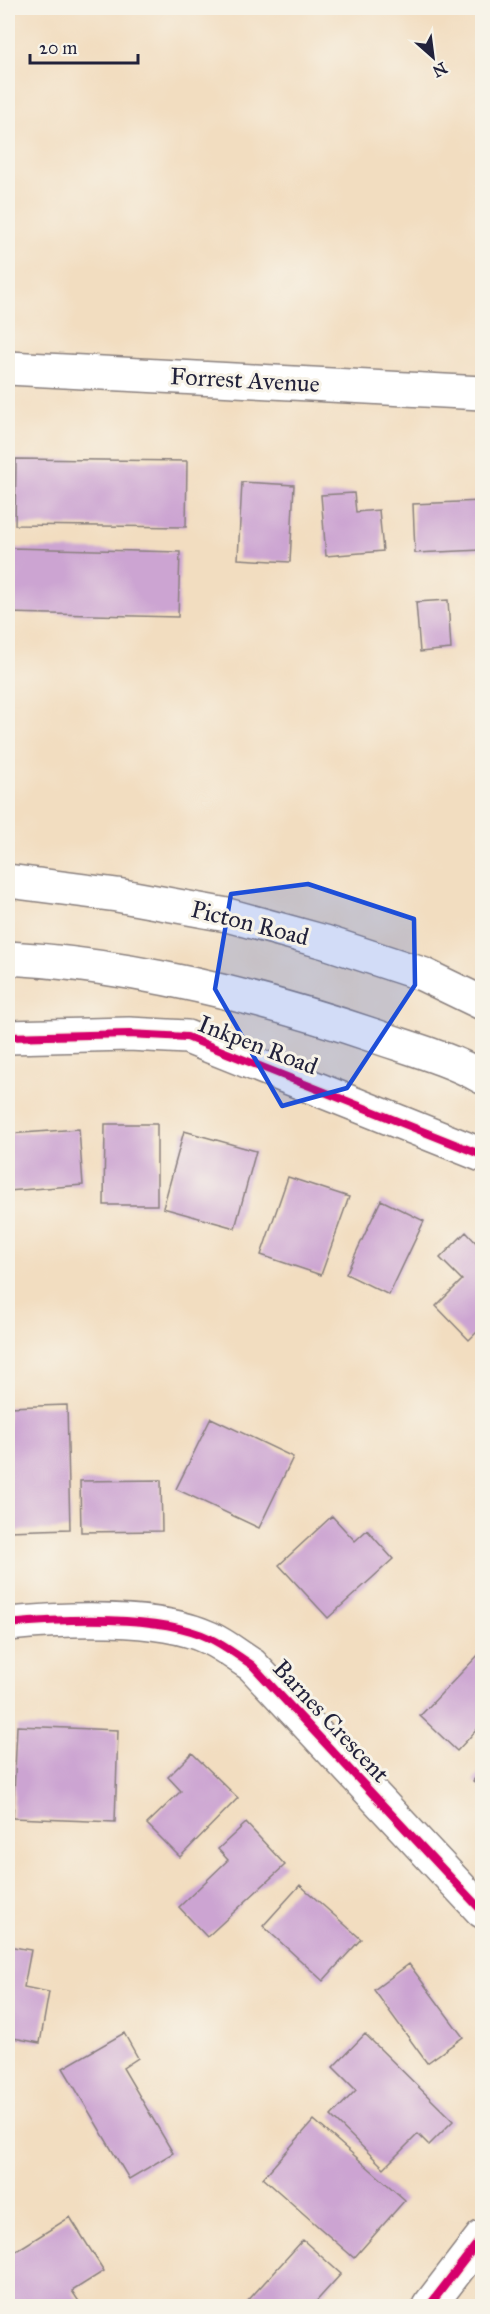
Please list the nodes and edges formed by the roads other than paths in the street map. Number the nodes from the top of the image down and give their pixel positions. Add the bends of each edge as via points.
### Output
1 (8, 368) edge
2 (483, 393) edge
3 (8, 881) edge
4 (8, 958) edge
5 (483, 1003) edge
6 (8, 1037) edge
7 (483, 1077) edge
8 (483, 1155) edge
9 (8, 1624) edge
10 (483, 1911) edge
11 (483, 2237) edge
12 (429, 2307) edge

1 - 2 main road, Forrest Avenue
3 - 5 main road, Picton Road via 227,915 422,974
4 - 7 main road via 64,962 208,986 333,1022 460,1065
6 - 8 main road, Inkpen Road via 159,1034 187,1038
9 - 10 main road, Barnes Crescent via 63,1619 169,1625 208,1638 252,1665
11 - 12 main road

